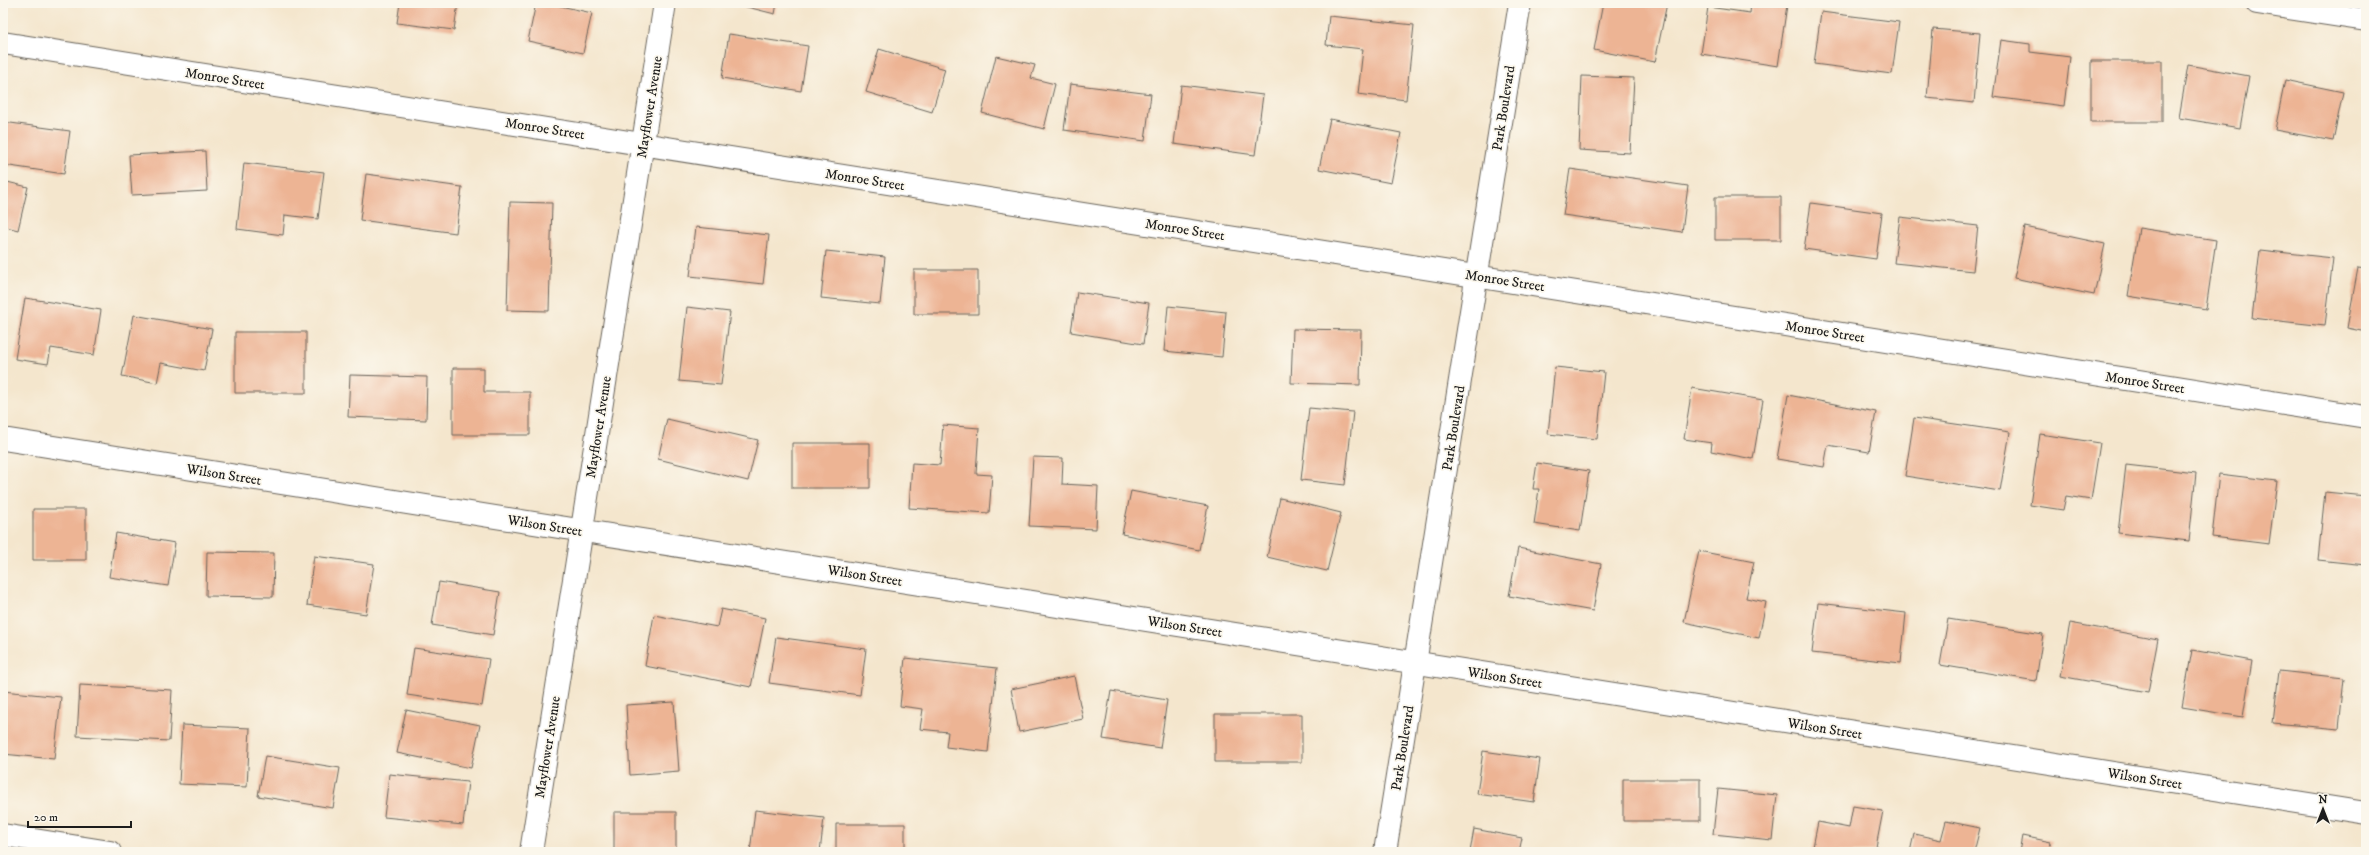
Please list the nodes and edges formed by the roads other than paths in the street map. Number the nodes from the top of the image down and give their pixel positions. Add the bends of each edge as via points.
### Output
1 (666, 3) edge
2 (1520, 3) edge
3 (2257, 3) edge
4 (2366, 20) edge
5 (3, 43) edge
6 (643, 143) junction
7 (1477, 276) junction
8 (2366, 417) edge
9 (3, 439) edge
10 (582, 530) junction
11 (1416, 663) junction
12 (2366, 814) edge
13 (3, 835) edge
14 (110, 852) edge
15 (531, 852) edge
16 (1385, 852) edge

1 - 6 street, Mayflower Avenue
2 - 7 street, Park Boulevard
3 - 4 street
5 - 6 street, Monroe Street
6 - 7 street, Monroe Street
6 - 10 street, Mayflower Avenue
7 - 8 street, Monroe Street
7 - 11 street, Park Boulevard
9 - 10 street, Wilson Street
10 - 11 street, Wilson Street
10 - 15 street, Mayflower Avenue
11 - 12 street, Wilson Street
11 - 16 street, Park Boulevard
13 - 14 street

